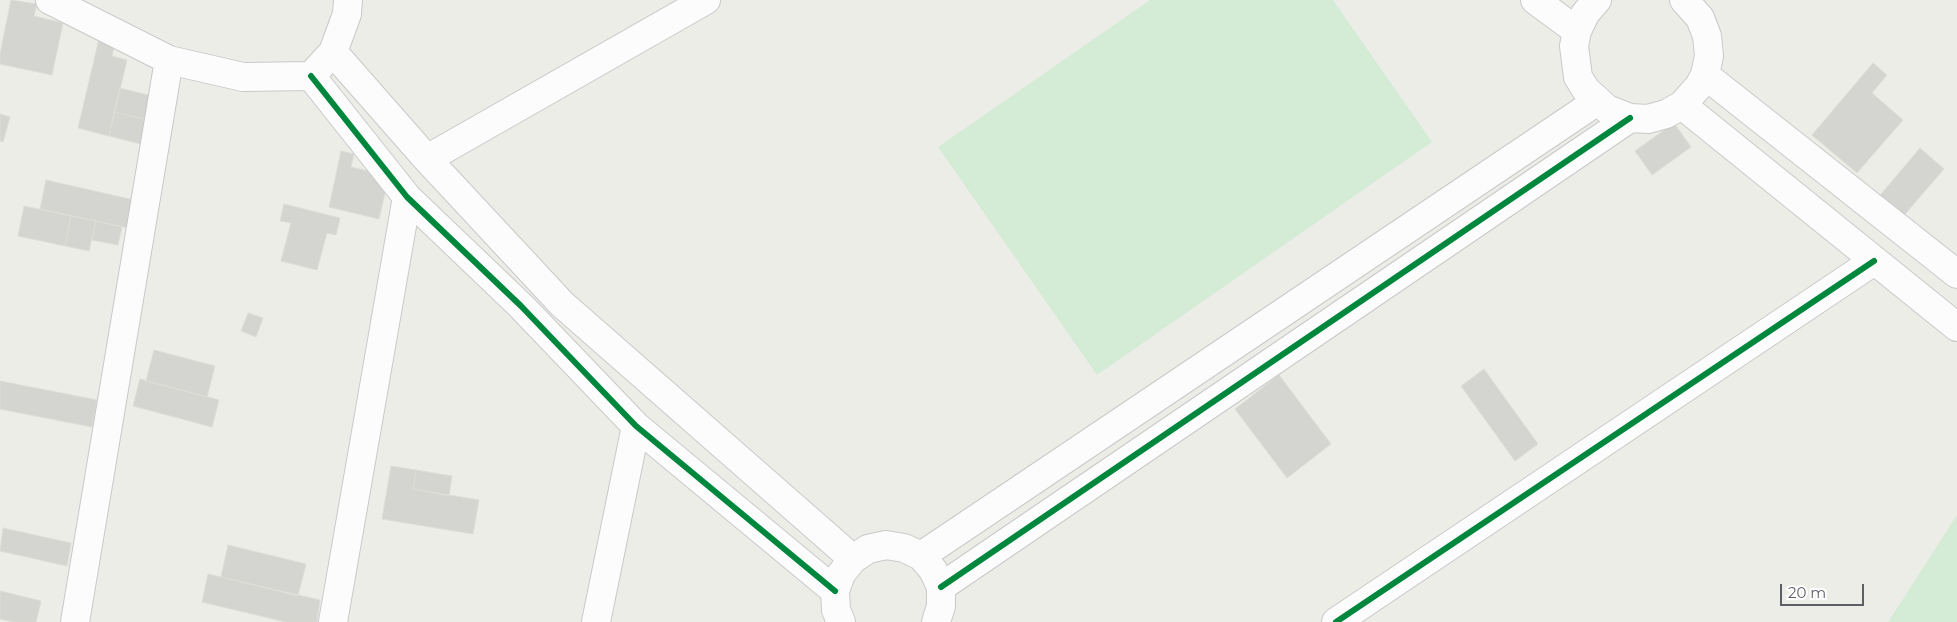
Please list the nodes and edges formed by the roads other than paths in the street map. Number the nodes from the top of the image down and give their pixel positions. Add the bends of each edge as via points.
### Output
1 (50, 0) edge
2 (348, 0) edge
3 (706, 0) edge
4 (1535, 0) edge
5 (1597, 0) edge
6 (1684, 0) edge
7 (1576, 31) junction
8 (334, 52) junction
9 (169, 60) junction
10 (1705, 75) junction
11 (312, 76) junction
12 (1596, 102) junction
13 (1682, 105) junction
14 (1630, 118) junction
15 (427, 159) junction
16 (407, 196) junction
17 (1874, 261) junction
18 (1957, 274) edge
19 (1957, 327) edge
20 (636, 426) junction
21 (921, 556) junction
22 (852, 559) junction
23 (940, 587) junction
24 (835, 591) junction
25 (74, 622) edge
26 (333, 622) edge
27 (596, 622) edge
28 (841, 622) edge
29 (936, 622) edge
30 (1336, 622) edge

1 - 9 street
2 - 8 street via 347,14
3 - 15 street
4 - 7 street
5 - 7 street
6 - 10 street via 1700,18 1707,36
7 - 12 street via 1574,46 1578,77
8 - 11 street
8 - 15 street
9 - 11 street via 243,77
9 - 25 street
10 - 13 street
10 - 18 street
11 - 16 street
12 - 14 street
12 - 21 street
13 - 14 street via 1666,114
13 - 17 street
14 - 23 street
15 - 22 street via 562,304
16 - 20 street via 521,306
16 - 26 street
17 - 19 street
17 - 30 street
20 - 24 street
20 - 27 street
21 - 22 street via 904,548 886,545 868,549
21 - 23 street via 934,570
22 - 24 street via 841,574
23 - 29 street via 941,606
24 - 28 street via 836,610

